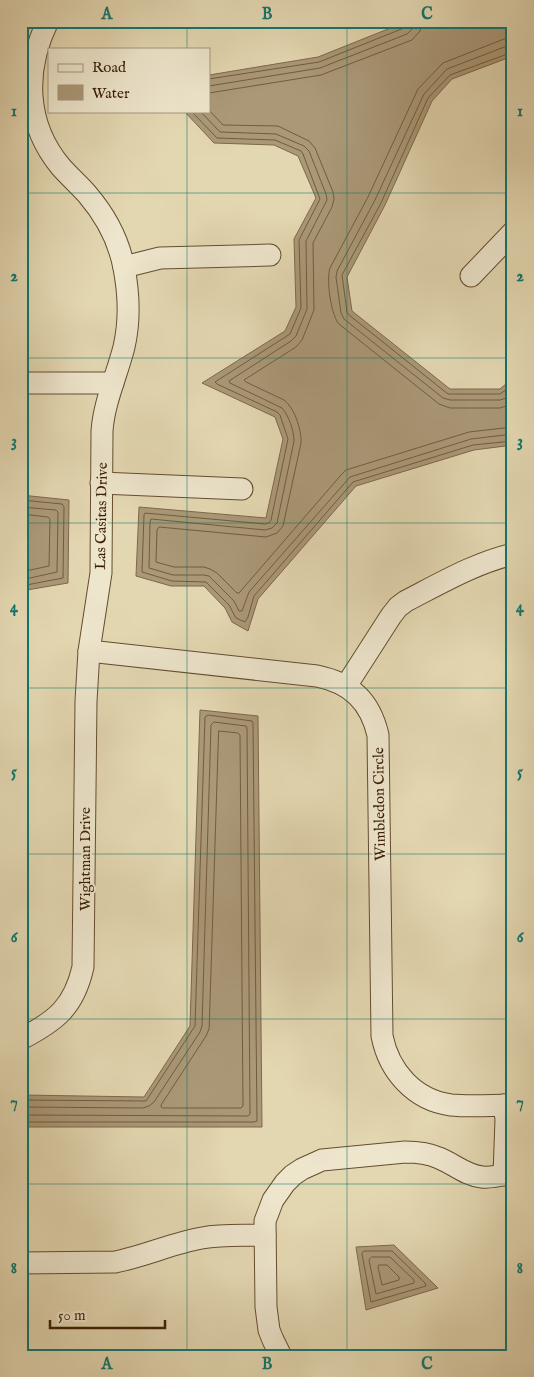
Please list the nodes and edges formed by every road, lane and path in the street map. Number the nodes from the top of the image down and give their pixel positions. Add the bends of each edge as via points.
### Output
1 (48, 21) edge
2 (513, 232) edge
3 (270, 254) dead end
4 (124, 267) junction
5 (471, 276) dead end
6 (21, 383) edge
7 (113, 383) junction
8 (101, 483) junction
9 (242, 488) dead end
10 (513, 554) edge
11 (89, 651) junction
12 (346, 686) junction
13 (21, 1039) edge
14 (508, 1105) edge
15 (508, 1174) edge
16 (265, 1235) junction
17 (21, 1263) edge
18 (281, 1356) edge

1 - 4 street, Las Casitas Drive via 32,68 34,111 38,125 48,148 94,202 107,223
2 - 5 street
3 - 4 street via 160,258
4 - 7 street, Las Casitas Drive via 128,321
6 - 7 street
7 - 8 street, Las Casitas Drive via 102,419
8 - 9 street
8 - 11 street, Las Casitas Drive via 101,573
10 - 12 street via 477,565 406,601 391,616
11 - 12 street, Wimbledon Circle via 316,676
11 - 13 street, Wightman Drive via 83,967 77,988 66,1007 51,1022
12 - 14 street, Wimbledon Circle via 364,703 378,735 382,1036 387,1057 405,1083 432,1100 452,1105
14 - 15 street, Wimbledon Circle
15 - 16 street via 471,1175 441,1158 417,1152 322,1160 302,1169 285,1183 268,1210
16 - 17 street via 201,1238 115,1262
16 - 18 street via 267,1318

